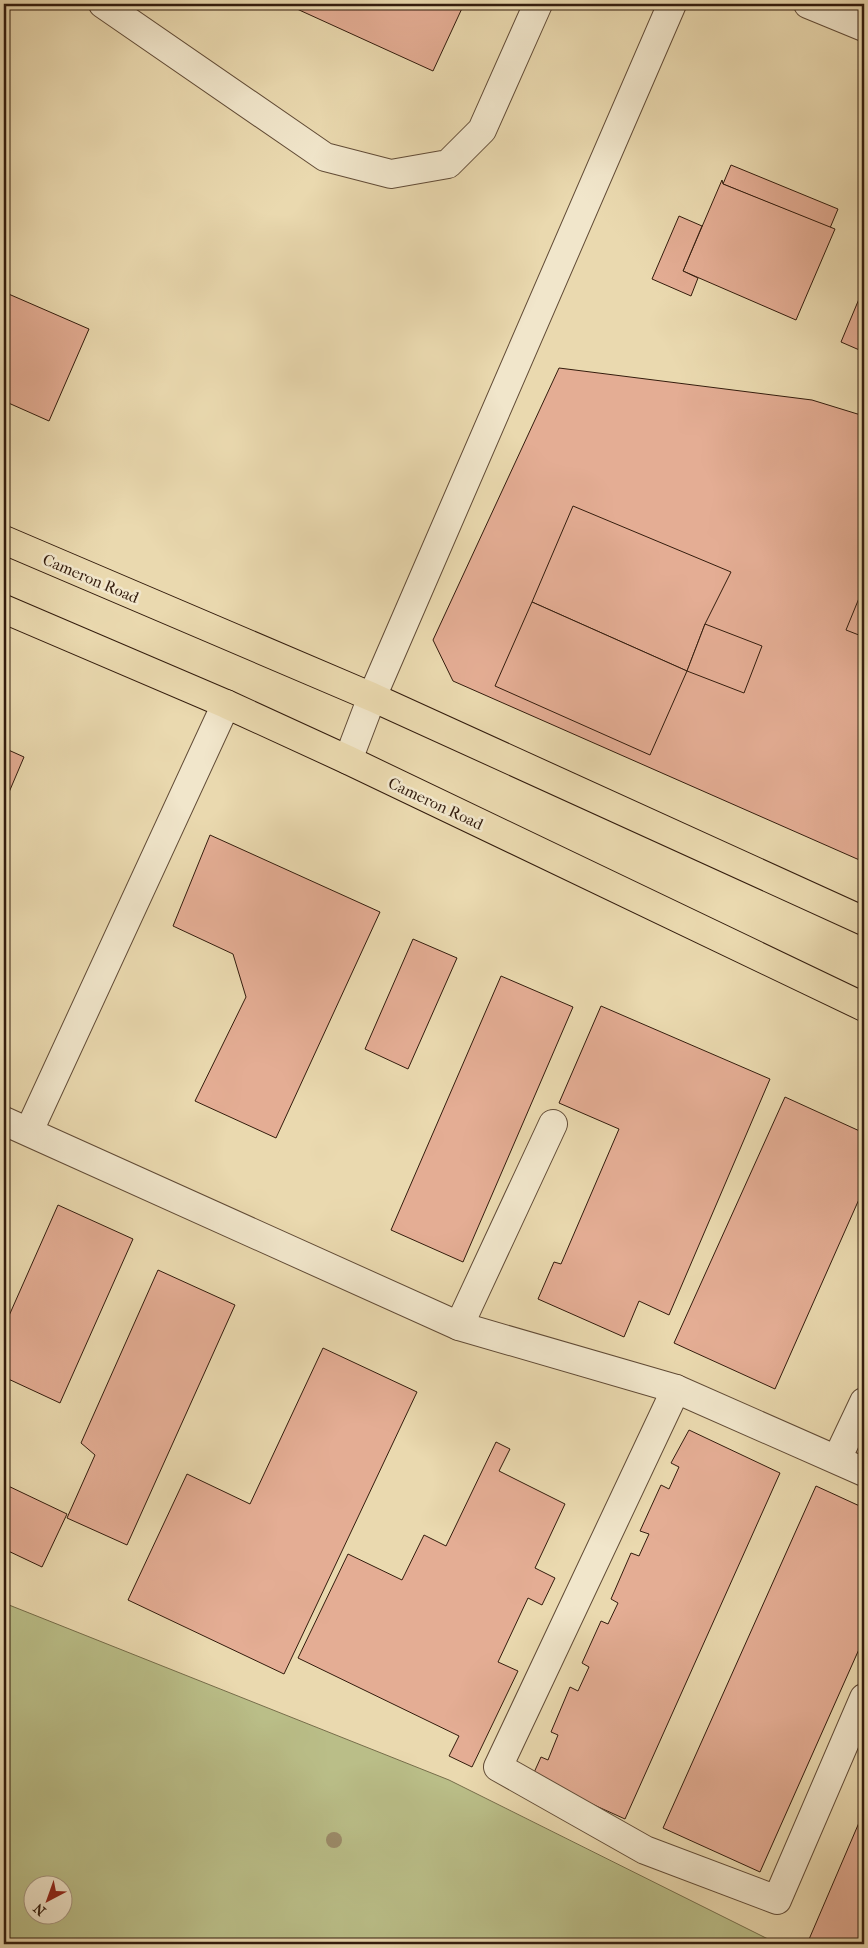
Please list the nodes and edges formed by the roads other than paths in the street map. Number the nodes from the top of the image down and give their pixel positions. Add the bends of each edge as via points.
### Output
1 (103, 4) edge
2 (538, 4) edge
3 (672, 4) edge
4 (808, 4) edge
5 (864, 27) edge
6 (4, 540) edge
7 (4, 609) edge
8 (372, 697) junction
9 (226, 704) junction
10 (348, 760) junction
11 (864, 921) edge
12 (864, 1006) edge
13 (4, 1121) edge
14 (553, 1124) dead end
15 (29, 1131) junction
16 (460, 1326) junction
17 (676, 1389) junction
18 (864, 1402) edge
19 (837, 1459) junction
20 (864, 1472) edge
21 (864, 1698) edge

1 - 2 street via 324,158 392,174 448,164 482,130
3 - 8 street
4 - 5 street
6 - 8 main road, Cameron Road
7 - 9 main road, Cameron Road
8 - 10 street
8 - 11 main road, Cameron Road
9 - 10 main road, Cameron Road
9 - 15 street
10 - 12 main road, Cameron Road
13 - 15 street
14 - 16 street
15 - 16 street
16 - 17 street
17 - 19 street
17 - 21 street via 498,1767 645,1850 777,1900
18 - 19 street
19 - 20 street

